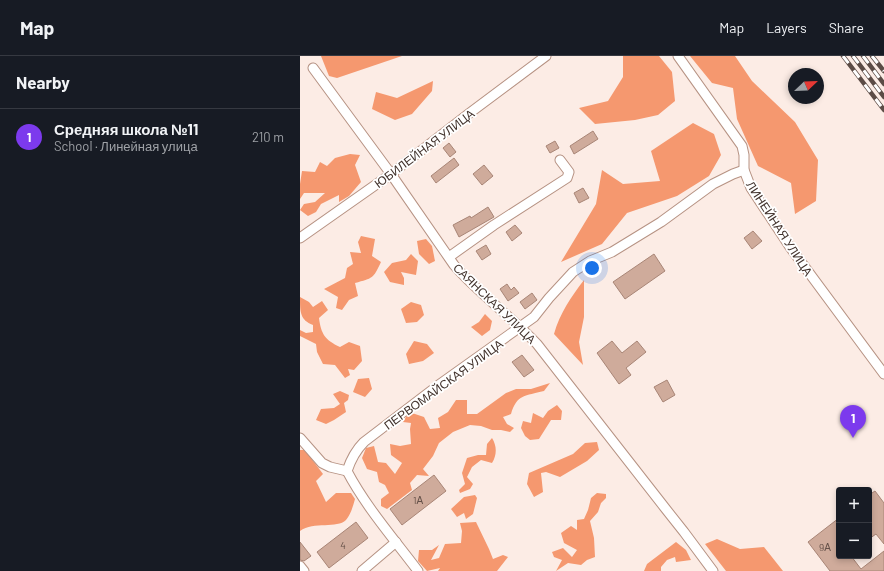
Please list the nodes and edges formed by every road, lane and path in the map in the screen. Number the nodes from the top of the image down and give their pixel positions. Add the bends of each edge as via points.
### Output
1 (546, 56) edge
2 (678, 56) edge
3 (313, 68) dead end
4 (560, 160) dead end
5 (744, 170) junction
6 (390, 174) junction
7 (300, 238) edge
8 (449, 257) junction
9 (521, 327) junction
10 (884, 374) edge
11 (300, 438) edge
12 (347, 471) junction
13 (396, 542) junction
14 (300, 566) edge
15 (304, 571) edge
16 (362, 571) edge
17 (418, 571) edge
18 (713, 571) edge

1 - 6 street, ЮБИЛЕЙНАЯ УЛИЦА
2 - 5 street, ЛИНЕЙНАЯ УЛИЦА via 742,146
3 - 6 street, САЯНСКАЯ УЛИЦА
4 - 8 street via 569,172 567,178
5 - 9 street, ПЕРВОМАЙСКАЯ УЛИЦА via 713,184 661,222 573,272 534,317
5 - 10 street, ЛИНЕЙНАЯ УЛИЦА via 751,188 790,247
6 - 7 street, ЮБИЛЕЙНАЯ УЛИЦА
6 - 8 street, САЯНСКАЯ УЛИЦА
8 - 9 street, САЯНСКАЯ УЛИЦА via 465,278
9 - 12 street, ПЕРВОМАЙСКАЯ УЛИЦА via 364,442 355,451
9 - 18 street, САЯНСКАЯ УЛИЦА via 577,394
11 - 12 street via 322,463
12 - 13 street
13 - 16 street
13 - 17 street
14 - 15 street

